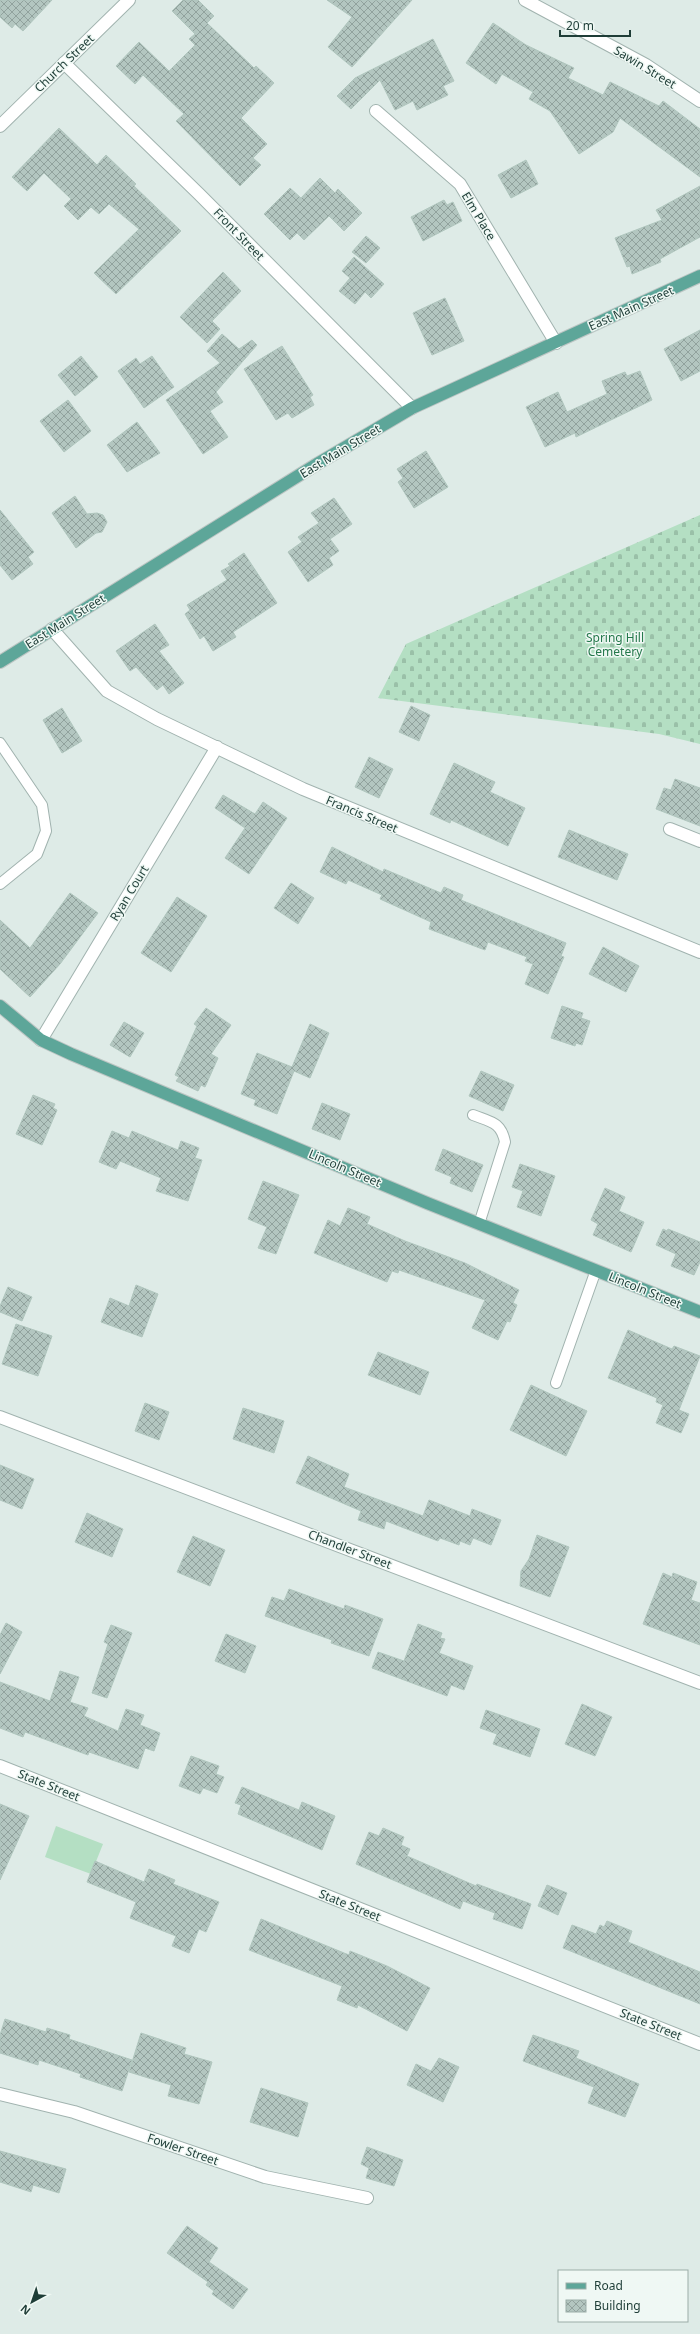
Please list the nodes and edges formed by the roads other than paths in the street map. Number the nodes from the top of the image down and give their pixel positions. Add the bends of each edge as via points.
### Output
1 (129, 0) edge
2 (525, 0) edge
3 (64, 63) junction
4 (699, 99) edge
5 (376, 111) dead end
6 (0, 126) edge
7 (700, 276) edge
8 (556, 343) junction
9 (412, 408) junction
10 (52, 629) junction
11 (0, 662) edge
12 (0, 743) edge
13 (217, 747) junction
14 (670, 829) dead end
15 (700, 841) edge
16 (0, 884) edge
17 (700, 952) edge
18 (0, 1006) edge
19 (41, 1040) junction
20 (473, 1115) dead end
21 (479, 1224) junction
22 (596, 1270) junction
23 (700, 1312) edge
24 (556, 1384) dead end
25 (0, 1417) edge
26 (700, 1683) edge
27 (0, 1766) edge
28 (700, 2044) edge
29 (0, 2094) edge
30 (367, 2198) dead end

1 - 3 street, Church Street
2 - 4 street, Sawin Street via 646,65
3 - 6 street, Church Street
3 - 9 street, Front Street via 199,194
5 - 8 street, Elm Place via 460,184
7 - 8 main road, East Main Street
8 - 9 main road, East Main Street
9 - 10 main road, East Main Street
10 - 11 main road, East Main Street
10 - 13 street, Francis Street via 108,691 157,719
12 - 16 lane via 42,805 46,831 37,854
13 - 17 street, Francis Street via 303,789
13 - 19 street, Ryan Court
14 - 15 street
18 - 19 main road, Lincoln Street
19 - 21 main road, Lincoln Street
20 - 21 lane via 497,1125 503,1131 505,1142
21 - 22 main road, Lincoln Street
22 - 23 main road, Lincoln Street
22 - 24 lane
25 - 26 street, Chandler Street
27 - 28 street, State Street
29 - 30 street, Fowler Street via 74,2112 265,2177

